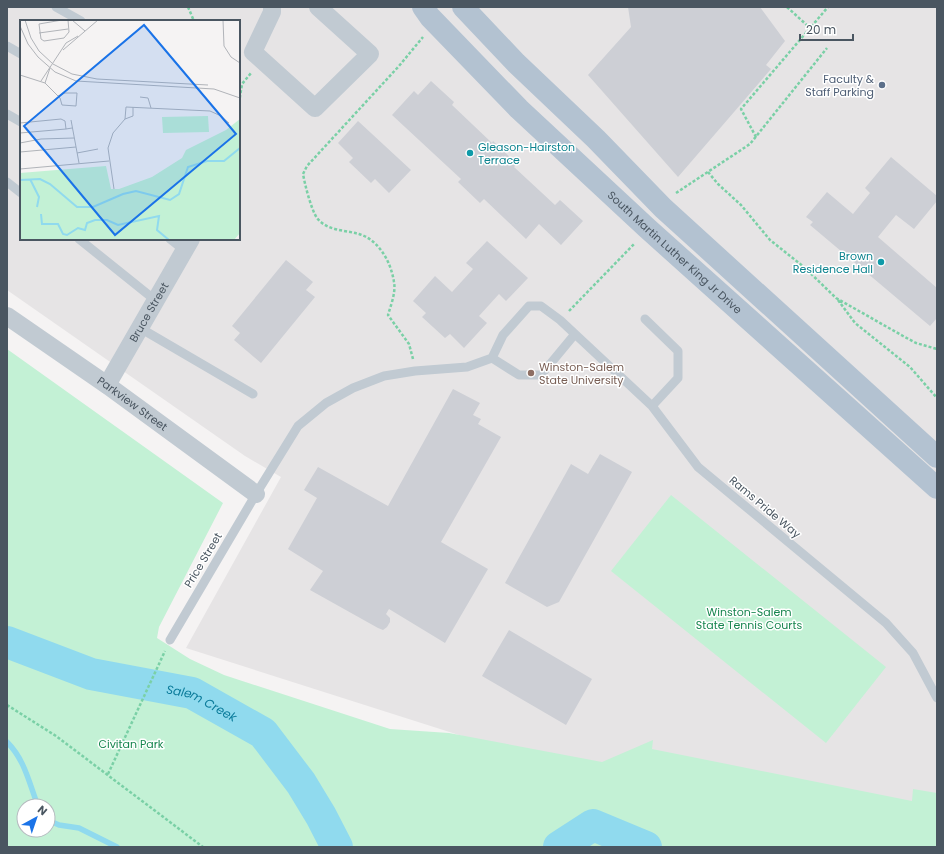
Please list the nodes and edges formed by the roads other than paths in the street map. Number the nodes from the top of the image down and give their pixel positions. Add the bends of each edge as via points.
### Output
1 (56, 7) edge
2 (272, 7) edge
3 (318, 7) edge
4 (423, 7) edge
5 (463, 7) edge
6 (79, 20) edge
7 (7, 46) edge
8 (20, 53) edge
9 (7, 114) edge
10 (20, 121) edge
11 (7, 182) edge
12 (20, 192) edge
13 (80, 240) edge
14 (173, 240) edge
15 (187, 245) edge
16 (156, 300) junction
17 (7, 316) edge
18 (645, 319) dead end
19 (140, 328) junction
20 (574, 334) junction
21 (492, 358) junction
22 (107, 385) junction
23 (253, 394) dead end
24 (652, 406) junction
25 (937, 457) edge
26 (937, 488) edge
27 (256, 494) junction
28 (170, 640) road end
29 (937, 698) edge

1 - 6 lane
2 - 3 street via 254,52 315,108 370,54
4 - 26 main road, South Martin Luther King Jr Drive via 437,25 519,109 646,228
5 - 25 main road via 516,63 664,208
7 - 8 lane
9 - 10 lane
11 - 12 lane
13 - 16 lane
14 - 15 lane
15 - 16 street, Bruce Street
16 - 19 street, Bruce Street
17 - 22 street, Parkview Street
18 - 24 lane via 678,351 678,378
19 - 22 street, Bruce Street
19 - 23 lane
20 - 21 lane via 541,375 519,375
20 - 21 lane, Rams Pride Way via 541,306 530,306 503,335
20 - 24 lane, Rams Pride Way
21 - 27 lane, Price Street via 467,367 384,376 353,388 326,403 298,426
22 - 27 street, Parkview Street
24 - 29 lane, Rams Pride Way via 698,467 886,623 914,653
27 - 28 lane, Price Street

